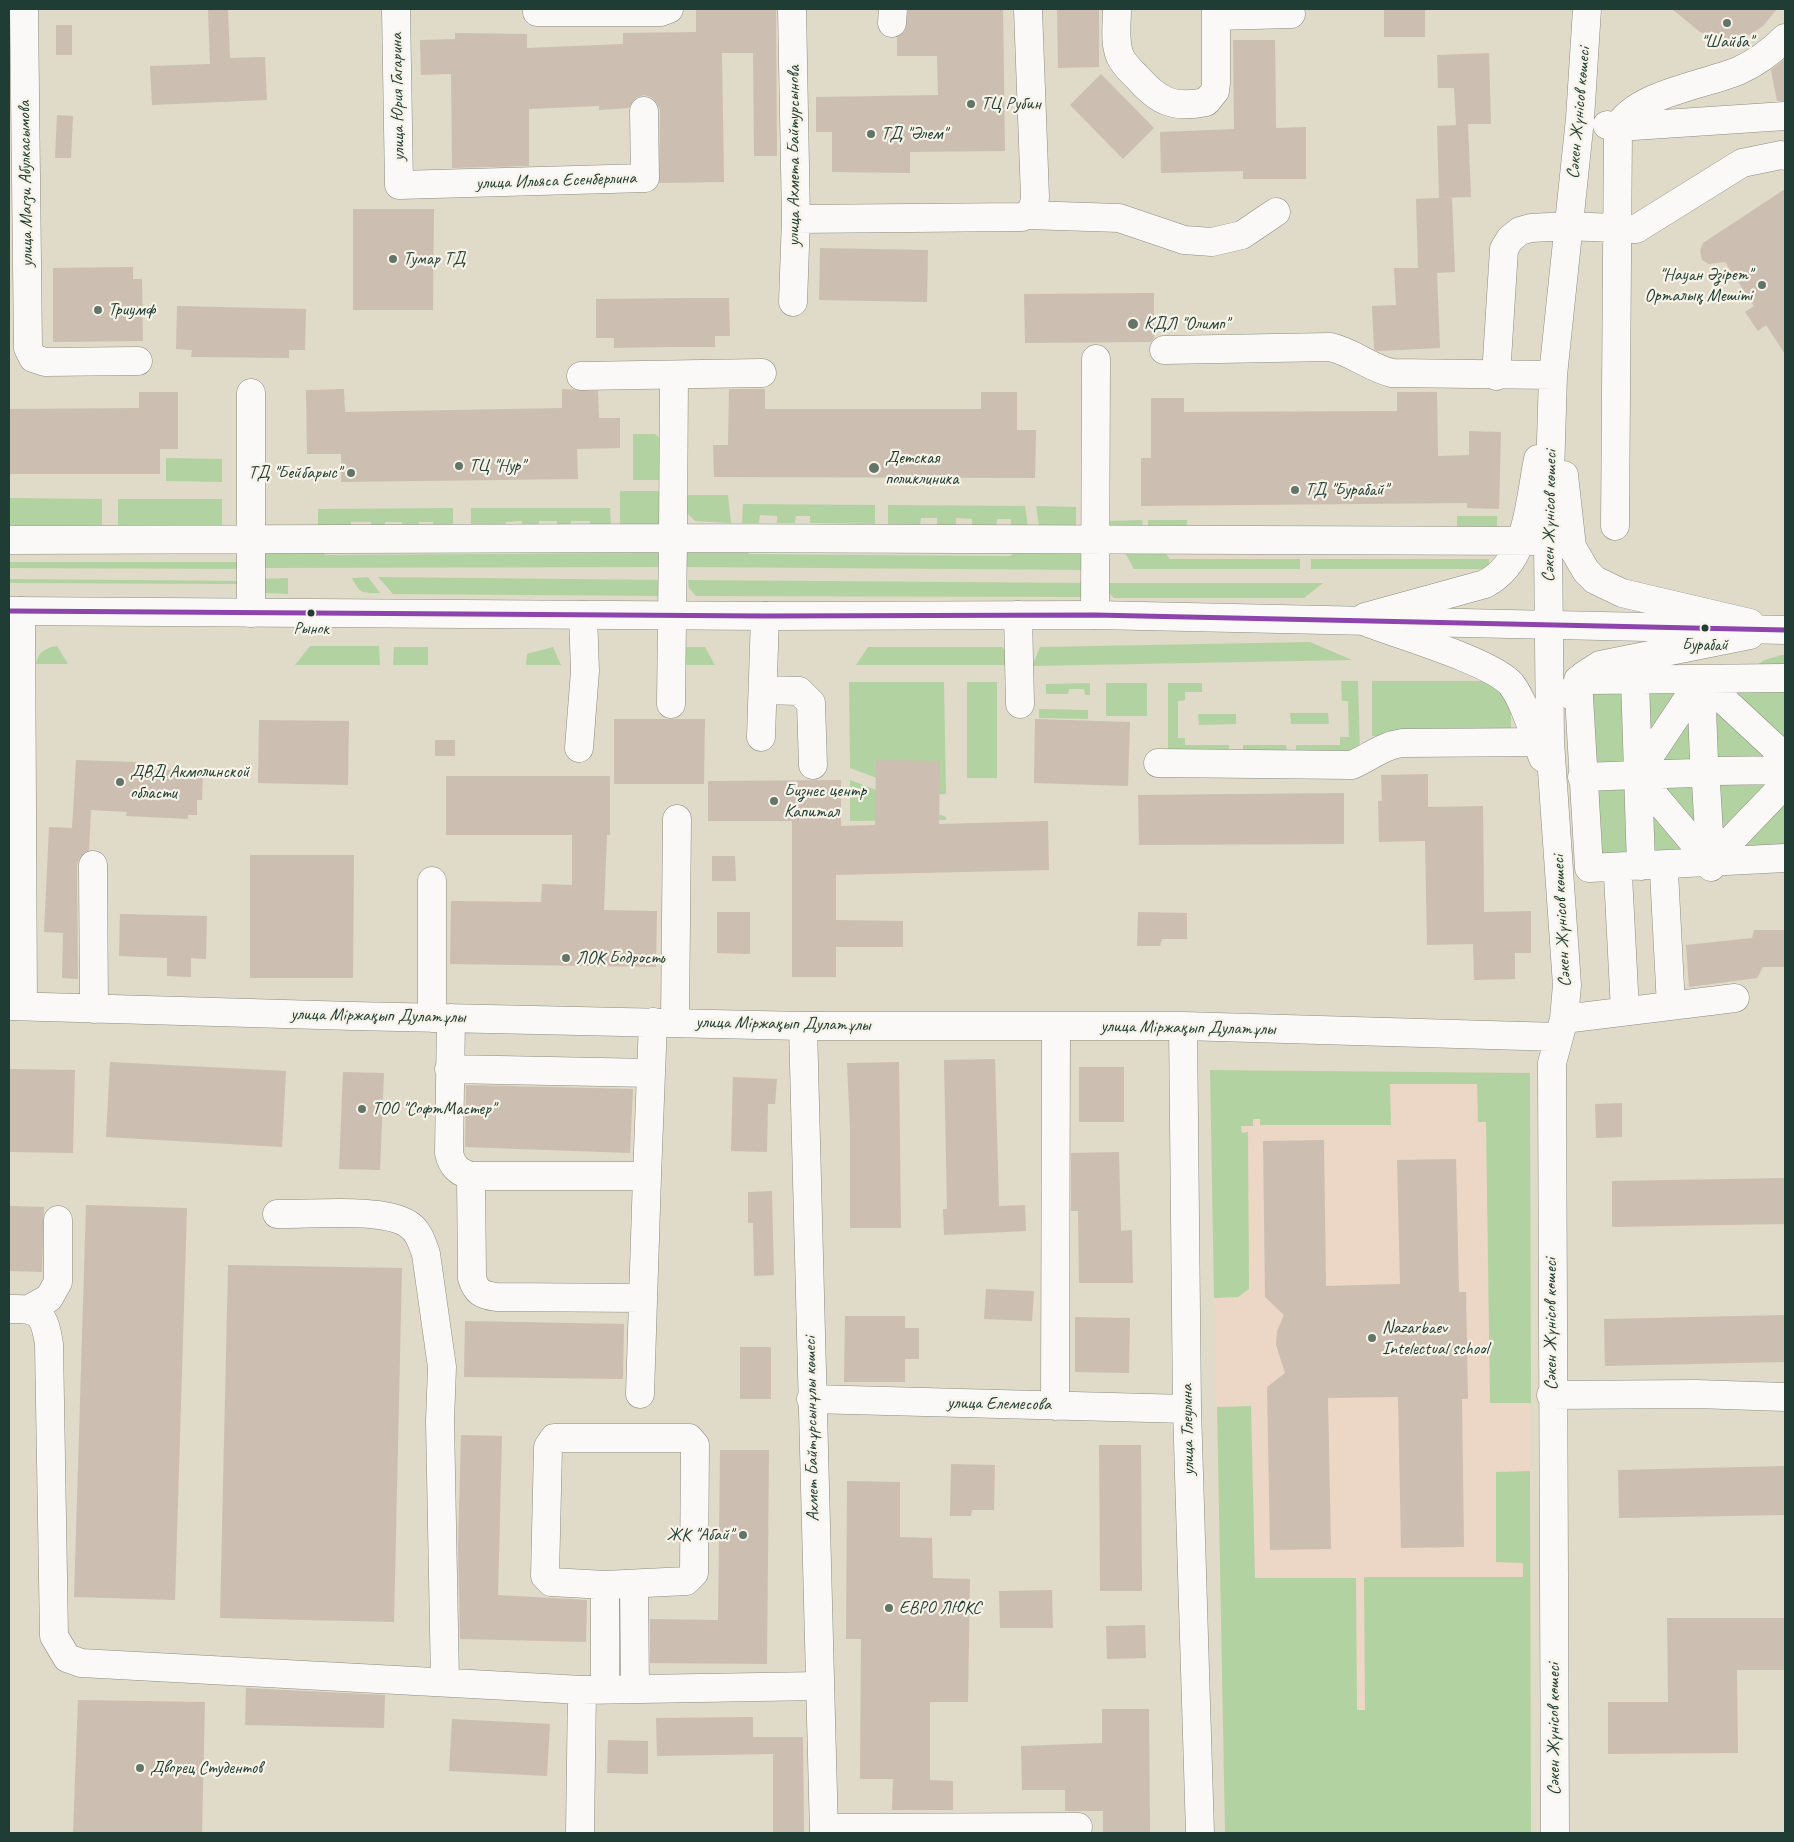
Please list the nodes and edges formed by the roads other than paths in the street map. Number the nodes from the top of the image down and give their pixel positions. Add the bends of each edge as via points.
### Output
1 (396, 9) edge
2 (669, 9) edge
3 (792, 9) edge
4 (1028, 9) edge
5 (1117, 9) edge
6 (1587, 9) edge
7 (537, 12) dead end
8 (1216, 12) edge
9 (1291, 14) dead end
10 (19, 20) edge
11 (1785, 38) edge
12 (644, 111) dead end
13 (1785, 116) edge
14 (1580, 120) junction
15 (1618, 127) junction
16 (1785, 156) edge
17 (399, 185) joint
18 (1031, 206) junction
19 (1276, 212) dead end
20 (796, 219) junction
21 (1568, 226) junction
22 (1618, 228) junction
23 (18, 277) edge
24 (792, 302) dead end
25 (1164, 350) dead end
26 (1096, 359) dead end
27 (138, 361) dead end
28 (762, 372) dead end
29 (674, 374) junction
30 (581, 376) dead end
31 (1496, 376) junction
32 (1553, 379) junction
33 (251, 393) dead end
34 (1615, 526) dead end
35 (672, 538) junction
36 (250, 539) junction
37 (9, 540) edge
38 (1096, 540) junction
39 (1521, 541) junction
40 (1548, 541) junction
41 (15, 611) edge
42 (251, 613) junction
43 (583, 615) junction
44 (673, 615) junction
45 (1095, 615) junction
46 (764, 616) junction
47 (1018, 616) junction
48 (1358, 619) junction
49 (1548, 624) junction
50 (1781, 630) edge
51 (1701, 678) junction
52 (1785, 678) edge
53 (1635, 679) junction
54 (1584, 680) junction
55 (763, 690) junction
56 (671, 704) dead end
57 (1020, 704) dead end
58 (761, 736) dead end
59 (1543, 743) junction
60 (579, 748) dead end
61 (1785, 757) edge
62 (1158, 764) dead end
63 (813, 765) dead end
64 (1785, 770) edge
65 (1705, 772) junction
66 (1637, 775) junction
67 (1582, 777) junction
68 (1552, 782) junction
69 (1785, 784) edge
70 (677, 819) dead end
71 (1785, 858) edge
72 (93, 864) dead end
73 (1785, 864) edge
74 (1710, 866) junction
75 (1641, 871) junction
76 (1561, 879) junction
77 (432, 882) dead end
78 (1735, 998) dead end
79 (16, 1006) edge
80 (1671, 1006) junction
81 (94, 1009) junction
82 (1625, 1011) junction
83 (441, 1018) junction
84 (664, 1023) junction
85 (803, 1026) junction
86 (1056, 1026) junction
87 (1183, 1026) junction
88 (1561, 1028) junction
89 (449, 1070) junction
90 (651, 1073) junction
91 (471, 1176) junction
92 (647, 1176) junction
93 (277, 1214) dead end
94 (58, 1220) dead end
95 (643, 1298) junction
96 (20, 1308) edge
97 (640, 1394) dead end
98 (1551, 1395) junction
99 (1785, 1397) edge
100 (811, 1399) junction
101 (1055, 1406) junction
102 (1187, 1409) junction
103 (605, 1585) junction
104 (634, 1585) junction
105 (445, 1682) junction
106 (819, 1686) junction
107 (594, 1689) junction
108 (634, 1689) junction
109 (1078, 1827) dead end
110 (824, 1831) edge
111 (580, 1833) edge
112 (1200, 1833) edge
113 (1555, 1833) edge

1 - 17 main road, улица Юрия Гагарина
2 - 7 main road via 661,12
3 - 20 main road, улица Ахмета Байтурсынова
4 - 18 main road
5 - 8 main road via 1118,47 1124,63 1154,96 1179,104 1206,102 1215,91
6 - 14 main road, Сәкен Жүнісов көшесі
8 - 9 main road
10 - 23 main road, улица Магзи Абулкасымова
11 - 15 main road via 1763,57 1743,68 1634,110
12 - 17 main road, улица Ильяса Есенберлина via 646,178
13 - 15 main road
14 - 15 main road
14 - 21 main road, Сәкен Жүнісов көшесі
15 - 22 main road
16 - 22 main road via 1742,163 1636,229
18 - 19 main road via 1119,218 1184,240 1212,242 1242,235
18 - 20 main road via 1022,217
20 - 24 main road, улица Ахмета Байтурсынова
21 - 22 main road
21 - 31 main road via 1520,231 1504,249
21 - 32 main road, Сәкен Жүнісов көшесі
22 - 34 main road
23 - 27 main road, улица Магзи Абулкасымова via 28,348 33,358 45,362
25 - 31 main road via 1330,347 1392,373
26 - 38 main road
28 - 29 main road
29 - 30 main road
29 - 35 main road
31 - 32 main road
32 - 39 main road
32 - 40 main road, Сәкен Жүнісов көшесі
32 - 50 main road via 1572,547 1586,571 1595,580 1622,593
33 - 36 main road
35 - 36 main road
35 - 38 main road
35 - 44 main road
36 - 37 main road
36 - 42 main road
38 - 39 main road
38 - 45 main road
39 - 40 main road
39 - 48 main road via 1508,567 1485,584
40 - 49 main road, Сәкен Жүнісов көшесі
41 - 42 main road
41 - 79 main road
42 - 43 main road
43 - 44 main road
43 - 60 main road via 584,670
44 - 46 main road
44 - 56 main road
45 - 47 main road
45 - 48 main road
46 - 47 main road
46 - 55 main road
47 - 57 main road
48 - 49 main road
48 - 59 main road via 1486,666 1504,677 1518,694
49 - 50 main road
49 - 59 main road, Сәкен Жүнісов көшесі
50 - 54 main road via 1600,665
51 - 52 main road
51 - 53 main road
51 - 61 main road
51 - 65 main road
51 - 66 main road
53 - 54 main road
53 - 66 main road
54 - 67 main road
54 - 68 main road via 1568,701
55 - 58 main road
55 - 63 main road via 800,691 807,697 813,712
59 - 62 main road via 1402,743 1380,748 1352,765
59 - 68 main road
64 - 65 main road
65 - 66 main road
65 - 74 main road
66 - 67 main road
66 - 74 main road
66 - 75 main road
67 - 75 main road via 1589,868
68 - 76 main road, Сәкен Жүнісов көшесі
69 - 74 main road
70 - 84 main road
71 - 74 main road
72 - 81 main road
73 - 74 main road
74 - 75 main road
75 - 76 main road
75 - 80 main road
75 - 82 main road
76 - 88 main road, Сәкен Жүнісов көшесі via 1567,985
77 - 83 main road
78 - 80 main road, улица Міржақып Дулатұлы
79 - 81 main road, улица Міржақып Дулатұлы
80 - 82 main road, улица Міржақып Дулатұлы
81 - 83 main road, улица Міржақып Дулатұлы
82 - 88 main road, улица Міржақып Дулатұлы
83 - 84 main road, улица Міржақып Дулатұлы
83 - 89 main road
84 - 85 main road, улица Міржақып Дулатұлы
84 - 90 main road
85 - 86 main road, улица Міржақып Дулатұлы
85 - 100 main road, Ахмет Байтұрсынұлы көшесі
86 - 87 main road, улица Міржақып Дулатұлы
86 - 101 main road
87 - 88 main road, улица Міржақып Дулатұлы
87 - 102 main road, улица Тлеулина
88 - 98 main road, Сәкен Жүнісов көшесі via 1552,1062
89 - 90 main road
89 - 91 main road via 448,1153 456,1169
90 - 92 main road
91 - 92 main road
91 - 95 main road via 472,1278 480,1294 496,1297
92 - 95 main road
93 - 105 main road via 391,1217 409,1225 420,1236 426,1254 442,1366 440,1421
94 - 96 main road via 58,1282 49,1298
95 - 97 main road
96 - 105 main road via 38,1313 50,1344 54,1636 67,1658 81,1663
98 - 99 main road
98 - 113 main road, Сәкен Жүнісов көшесі
100 - 101 main road, улица Елемесова
100 - 106 main road, Ахмет Байтұрсынұлы көшесі
101 - 102 main road, улица Елемесова
102 - 112 main road, улица Тлеулина
103 - 104 main road
103 - 104 main road via 551,1582 545,1576 548,1447 554,1438 688,1438 695,1445 694,1573 686,1581
103 - 107 main road
104 - 108 main road
105 - 107 main road
106 - 108 main road
106 - 110 main road, Ахмет Байтұрсынұлы көшесі
107 - 108 main road
107 - 111 main road
109 - 110 main road

